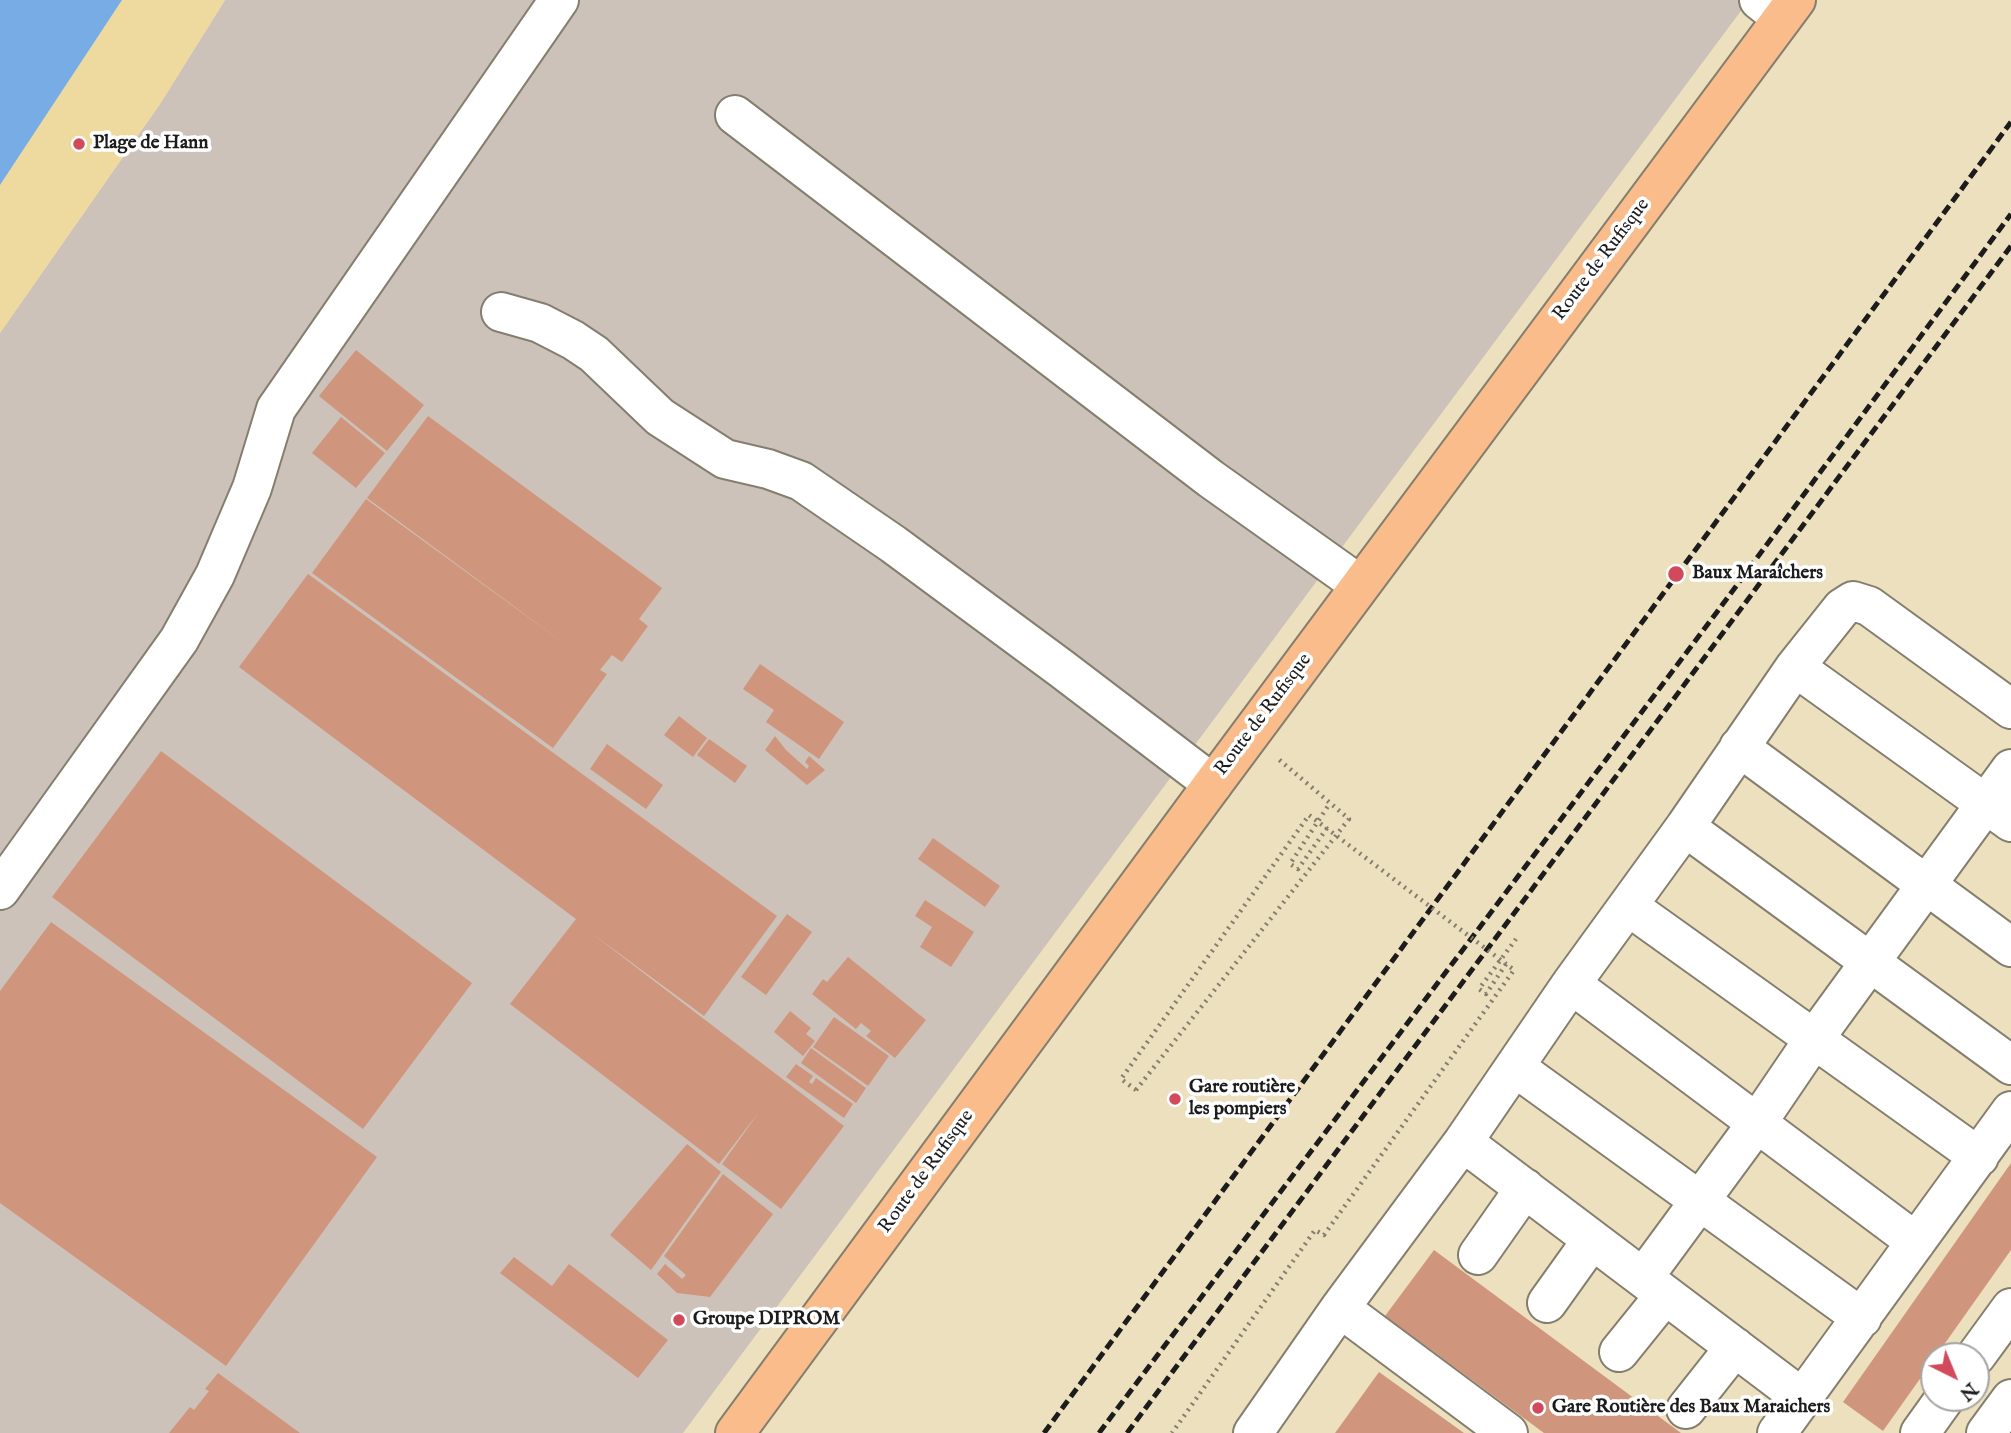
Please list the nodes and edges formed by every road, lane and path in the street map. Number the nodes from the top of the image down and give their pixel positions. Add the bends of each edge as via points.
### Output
1 (559, 0) edge
2 (1779, 6) edge
3 (735, 115) dead end
4 (501, 312) dead end
5 (1360, 585) junction
6 (1795, 667) junction
7 (2011, 709) edge
8 (1250, 735) junction
9 (1739, 747) junction
10 (2011, 769) edge
11 (1213, 784) junction
12 (1330, 803) junction
13 (1999, 813) edge
14 (1685, 827) junction
15 (1326, 828) junction
16 (1927, 886) junction
17 (0, 890) edge
18 (1628, 906) junction
19 (1516, 939) dead end
20 (2011, 947) edge
21 (1871, 963) junction
22 (1507, 964) junction
23 (1571, 984) junction
24 (1814, 1039) junction
25 (2011, 1065) edge
26 (1516, 1068) junction
27 (2011, 1111) edge
28 (1757, 1123) junction
29 (1463, 1142) junction
30 (1979, 1157) junction
31 (1525, 1188) junction
32 (1700, 1199) junction
33 (1592, 1240) junction
34 (1916, 1242) junction
35 (1478, 1255) dead end
36 (1654, 1286) junction
37 (1547, 1303) dead end
38 (1340, 1308) junction
39 (2011, 1308) edge
40 (1862, 1318) junction
41 (1986, 1342) edge
42 (1735, 1347) junction
43 (1619, 1352) dead end
44 (1802, 1398) junction
45 (2011, 1399) edge
46 (1686, 1409) dead end
47 (1935, 1412) edge
48 (735, 1433) edge
49 (1172, 1433) edge
50 (1254, 1433) edge
51 (1508, 1433) edge
52 (1777, 1433) edge
53 (1920, 1433) edge
54 (1986, 1433) edge

1 - 17 lane via 276,409 252,488 215,575 180,640
2 - 5 main road, Route de Rufisque
3 - 5 lane via 1200,471
4 - 11 lane via 540,323 573,340 660,417 725,459 801,481 1062,668
5 - 8 main road, Route de Rufisque
6 - 7 lane via 1847,603 1860,602
6 - 9 lane
6 - 13 lane
8 - 11 main road, Route de Rufisque
8 - 12 path
9 - 14 lane
9 - 16 lane
10 - 13 lane
11 - 48 main road, Route de Rufisque
12 - 15 path via 1290,864 1298,869
12 - 15 path, bridge via 1349,819 1136,1090 1121,1079 1309,815
13 - 16 lane
14 - 18 lane
14 - 21 lane
15 - 22 path, bridge
16 - 20 lane
16 - 21 lane
18 - 23 lane
18 - 24 lane
19 - 22 path via 1479,989 1486,993
21 - 24 lane
21 - 25 lane
22 - 49 path, bridge via 1514,970 1324,1236 1315,1230
23 - 26 lane
23 - 28 lane
24 - 28 lane
24 - 30 lane
26 - 29 lane
26 - 32 lane
27 - 30 lane
28 - 32 lane
28 - 34 lane
29 - 31 lane
29 - 38 lane
30 - 34 lane
31 - 33 lane
31 - 35 lane
32 - 36 lane
32 - 40 lane
33 - 36 lane
33 - 37 lane
34 - 40 lane
36 - 42 lane
36 - 43 lane
38 - 50 lane
38 - 51 lane
39 - 41 lane
40 - 44 lane
42 - 44 lane
42 - 46 lane
44 - 52 lane
45 - 54 lane
47 - 53 lane

